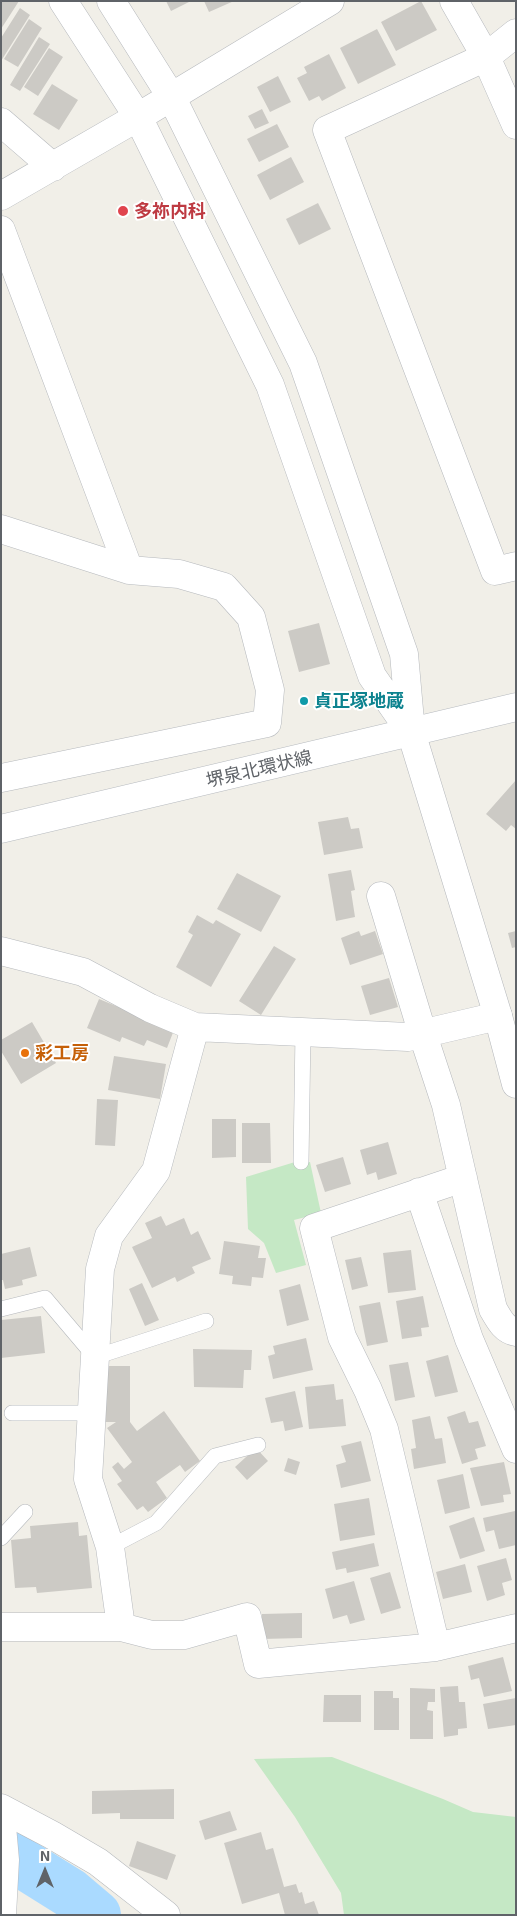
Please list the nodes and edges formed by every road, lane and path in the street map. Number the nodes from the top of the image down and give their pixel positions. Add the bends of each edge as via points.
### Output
1 (63, 1) edge
2 (111, 1) edge
3 (330, 1) edge
4 (454, 1) edge
5 (516, 33) edge
6 (486, 57) junction
7 (172, 98) junction
8 (138, 117) junction
9 (1, 122) edge
10 (516, 125) edge
11 (53, 167) junction
12 (1, 196) edge
13 (1, 230) edge
14 (1, 529) edge
15 (516, 566) edge
16 (129, 570) junction
17 (516, 708) edge
18 (411, 732) junction
19 (1, 778) edge
20 (1, 829) edge
21 (382, 896) dead end
22 (2, 954) edge
23 (505, 1023) edge
24 (195, 1026) junction
25 (303, 1032) junction
26 (423, 1035) junction
27 (516, 1084) edge
28 (301, 1162) dead end
29 (463, 1178) junction
30 (419, 1192) junction
31 (1, 1309) edge
32 (206, 1321) dead end
33 (516, 1332) edge
34 (95, 1357) junction
35 (12, 1413) dead end
36 (92, 1413) junction
37 (258, 1445) dead end
38 (516, 1449) edge
39 (25, 1512) dead end
40 (1, 1538) edge
41 (110, 1547) junction
42 (1, 1627) edge
43 (121, 1627) junction
44 (516, 1628) edge
45 (436, 1647) junction
46 (2, 1815) edge
47 (3, 1908) edge
48 (166, 1915) edge

1 - 8 street
2 - 7 street
3 - 7 street
4 - 6 street
5 - 6 street
6 - 10 street
6 - 15 street via 327,130 495,570
7 - 8 street
7 - 18 street via 302,363 404,654
8 - 11 street
8 - 18 street via 270,385 372,676
9 - 11 street
11 - 12 street
13 - 16 street
14 - 16 street
16 - 19 street via 179,574 224,587 251,617 270,690 267,724
17 - 18 street, 堺泉北環状線
18 - 20 street, 堺泉北環状線
18 - 23 street
21 - 26 street
22 - 24 street via 83,972 150,1008
23 - 26 street
23 - 27 street
24 - 25 street
24 - 34 street via 156,1171 108,1236 100,1269
25 - 26 street
25 - 28 lane
26 - 29 street via 446,1105
29 - 30 street
29 - 33 street via 494,1309 499,1320
30 - 38 street via 469,1339
30 - 45 street via 314,1228 342,1337 384,1430
31 - 34 lane via 45,1298
32 - 34 lane
34 - 36 street
35 - 36 lane
36 - 41 street via 88,1479
37 - 41 lane via 215,1456 156,1523
39 - 40 lane
41 - 43 street
42 - 43 street
43 - 45 street via 152,1635 184,1635 247,1617 258,1664
44 - 45 street
46 - 47 street via 5,1860
46 - 48 street via 52,1835 98,1862

